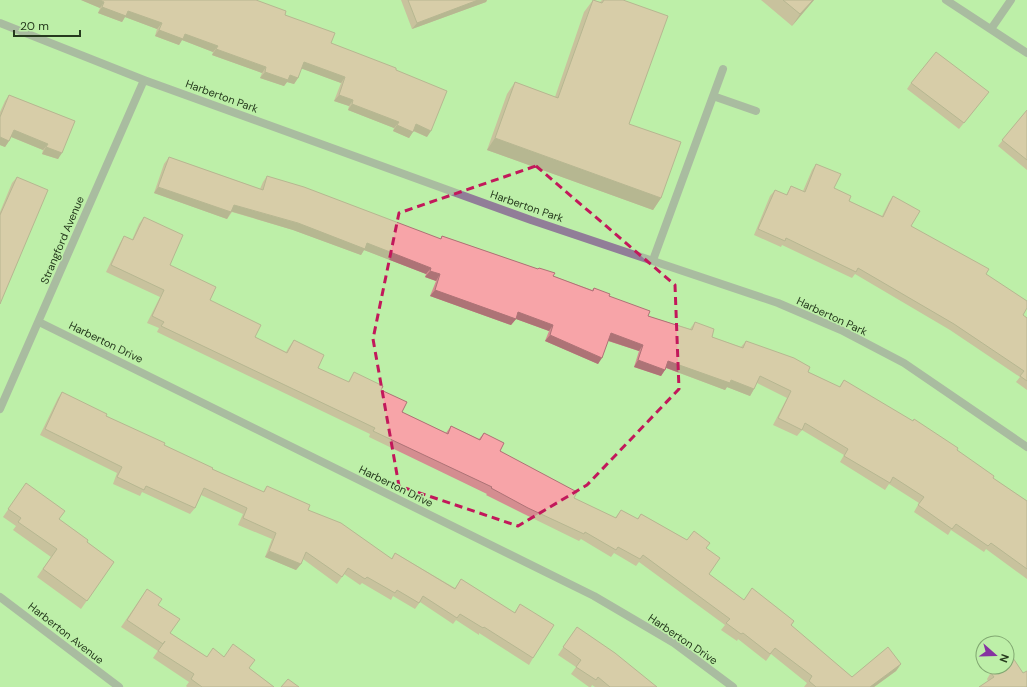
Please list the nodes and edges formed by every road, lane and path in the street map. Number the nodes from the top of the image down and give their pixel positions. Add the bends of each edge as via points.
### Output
1 (946, 0) edge
2 (1011, 0) edge
3 (0, 23) edge
4 (991, 29) junction
5 (1027, 53) edge
6 (723, 69) dead end
7 (144, 80) junction
8 (713, 96) junction
9 (756, 112) dead end
10 (653, 260) junction
11 (39, 322) junction
12 (0, 409) edge
13 (1027, 447) edge
14 (0, 596) edge
15 (119, 687) edge
16 (733, 687) edge

1 - 4 street
2 - 4 street
3 - 7 street, Harberton Park
4 - 5 street
6 - 8 street
7 - 10 street, Harberton Park via 531,220
7 - 11 street, Strangford Avenue
8 - 9 street
8 - 10 street
10 - 13 street, Harberton Park via 778,303 841,330 904,363
11 - 12 street, Strangford Avenue
11 - 16 street, Harberton Drive via 594,596 674,644
14 - 15 street, Harberton Avenue

